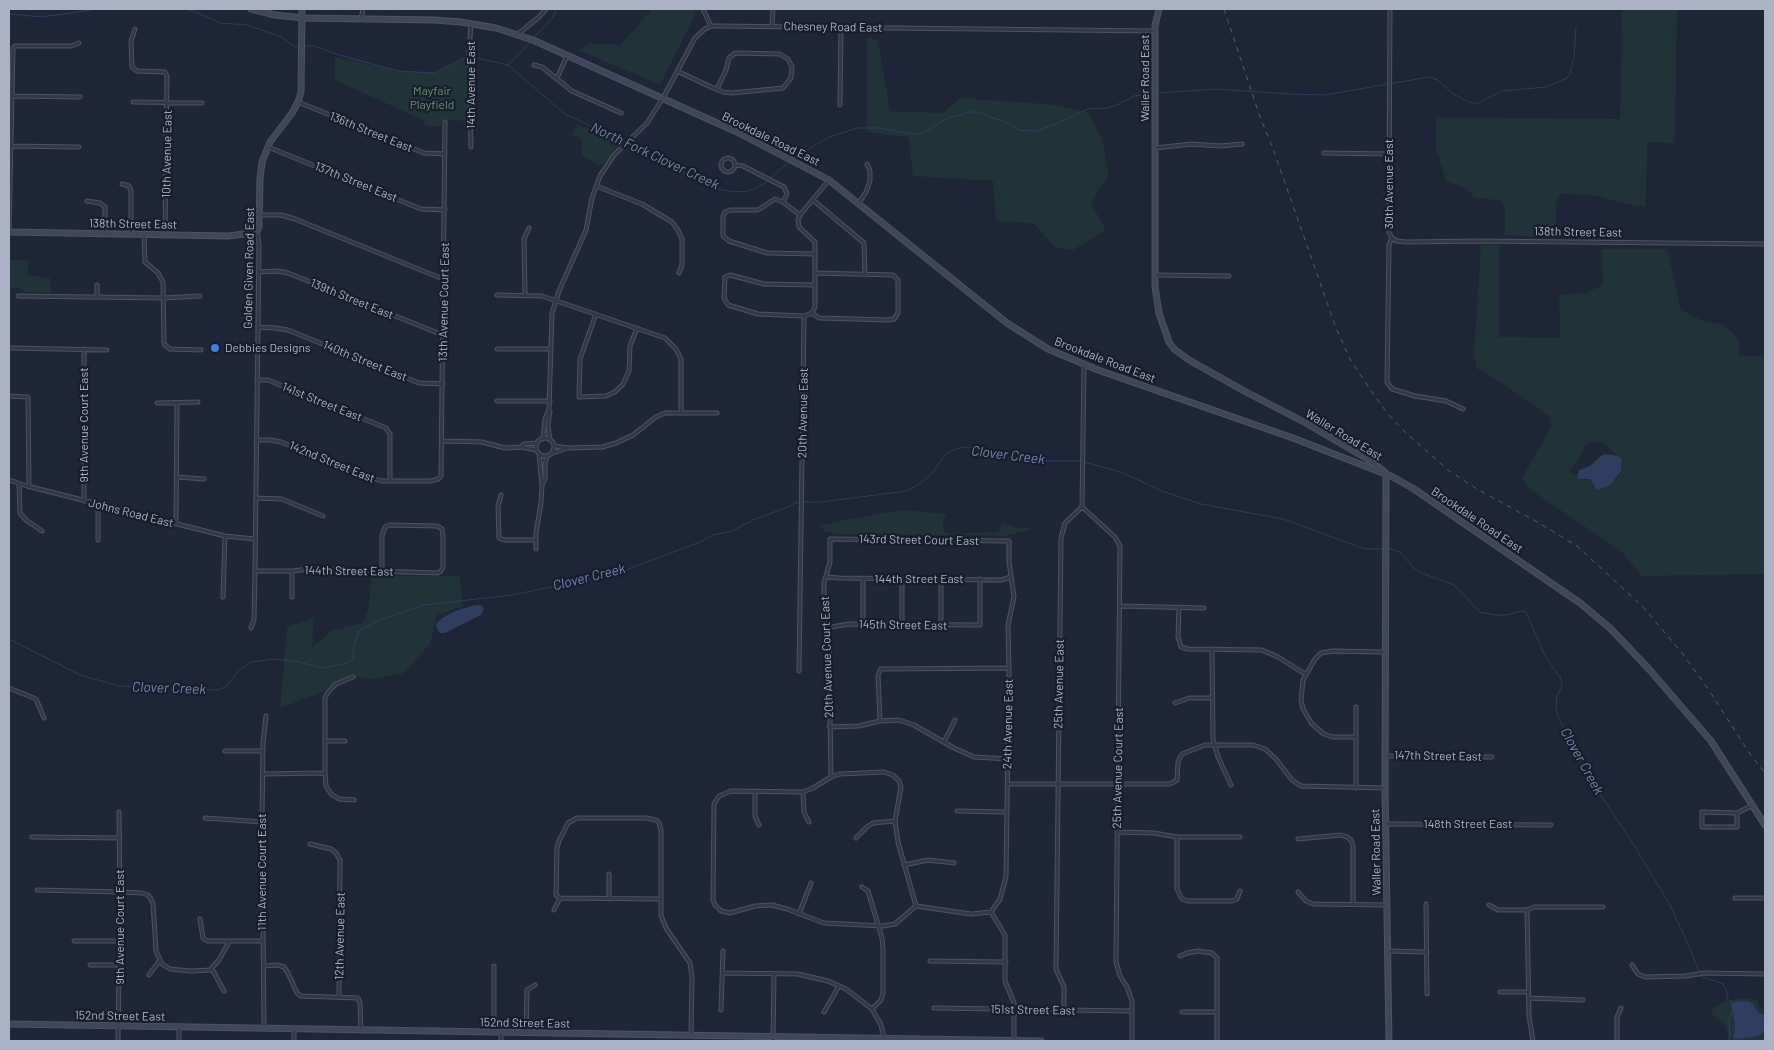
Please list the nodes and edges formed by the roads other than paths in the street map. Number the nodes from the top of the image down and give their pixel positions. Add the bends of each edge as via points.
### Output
1 (252, 9) edge
2 (302, 9) edge
3 (363, 9) edge
4 (546, 9) edge
5 (703, 9) edge
6 (773, 9) edge
7 (1159, 9) edge
8 (1390, 9) edge
9 (303, 18) junction
10 (361, 19) junction
11 (471, 23) junction
12 (711, 26) junction
13 (772, 26) junction
14 (841, 28) junction
15 (135, 29) dead end
16 (1156, 31) junction
17 (518, 34) junction
18 (79, 43) dead end
19 (567, 56) junction
20 (534, 65) dead end
21 (677, 71) junction
22 (557, 78) junction
23 (717, 89) junction
24 (12, 96) junction
25 (80, 97) dead end
26 (663, 98) junction
27 (132, 102) dead end
28 (168, 102) junction
29 (298, 102) junction
30 (202, 103) dead end
31 (840, 105) dead end
32 (10, 107) edge
33 (621, 113) dead end
34 (445, 122) dead end
35 (1242, 144) dead end
36 (11, 146) junction
37 (79, 147) dead end
38 (268, 147) junction
39 (471, 147) dead end
40 (1155, 148) junction
41 (1324, 153) dead end
42 (445, 154) junction
43 (1389, 154) junction
44 (866, 164) dead end
45 (735, 165) junction
46 (829, 180) junction
47 (122, 184) dead end
48 (596, 186) junction
49 (813, 200) junction
50 (87, 201) dead end
51 (783, 202) junction
52 (859, 203) junction
53 (444, 210) junction
54 (259, 215) junction
55 (800, 215) junction
56 (529, 228) dead end
57 (9, 232) edge
58 (257, 232) junction
59 (105, 234) junction
60 (131, 234) junction
61 (144, 234) junction
62 (166, 234) junction
63 (1392, 238) junction
64 (1765, 244) edge
65 (815, 254) junction
66 (259, 272) junction
67 (815, 273) junction
68 (679, 274) dead end
69 (865, 274) junction
70 (1155, 275) junction
71 (1229, 276) dead end
72 (444, 278) junction
73 (97, 285) dead end
74 (815, 285) junction
75 (497, 295) dead end
76 (525, 295) junction
77 (18, 296) dead end
78 (97, 296) junction
79 (200, 296) dead end
80 (164, 298) junction
81 (556, 300) junction
82 (812, 313) junction
83 (596, 314) junction
84 (804, 316) junction
85 (258, 328) junction
86 (637, 328) junction
87 (444, 335) junction
88 (9, 348) edge
89 (84, 349) junction
90 (497, 349) dead end
91 (550, 349) junction
92 (106, 350) dead end
93 (201, 350) dead end
94 (1084, 365) junction
95 (257, 380) junction
96 (443, 384) junction
97 (9, 396) edge
98 (497, 401) dead end
99 (550, 401) junction
100 (198, 402) dead end
101 (157, 403) dead end
102 (177, 403) junction
103 (549, 409) junction
104 (1463, 409) dead end
105 (681, 413) junction
106 (717, 413) dead end
107 (543, 439) junction
108 (256, 440) junction
109 (550, 440) junction
110 (442, 441) junction
111 (536, 443) junction
112 (554, 446) junction
113 (521, 447) junction
114 (568, 448) junction
115 (536, 450) junction
116 (552, 453) junction
117 (540, 455) junction
118 (547, 456) junction
119 (1386, 473) junction
120 (177, 477) junction
121 (204, 479) dead end
122 (438, 479) joint
123 (9, 480) edge
124 (390, 481) junction
125 (19, 484) junction
126 (542, 485) junction
127 (29, 487) junction
128 (502, 495) dead end
129 (256, 498) junction
130 (84, 500) junction
131 (98, 504) junction
132 (1082, 508) junction
133 (323, 516) dead end
134 (176, 524) junction
135 (42, 531) dead end
136 (225, 536) junction
137 (830, 538) joint
138 (255, 539) junction
139 (98, 540) dead end
140 (536, 540) junction
141 (1009, 541) joint
142 (536, 549) dead end
143 (255, 571) junction
144 (292, 571) junction
145 (382, 571) junction
146 (826, 577) junction
147 (1011, 577) junction
148 (863, 578) junction
149 (902, 579) junction
150 (941, 579) junction
151 (980, 579) junction
152 (223, 597) dead end
153 (292, 597) dead end
154 (1120, 606) junction
155 (1179, 608) junction
156 (1204, 608) dead end
157 (863, 624) junction
158 (902, 624) junction
159 (941, 625) junction
160 (251, 628) dead end
161 (826, 628) junction
162 (1212, 650) junction
163 (1384, 652) junction
164 (1009, 668) junction
165 (799, 671) dead end
166 (1307, 672) junction
167 (354, 676) dead end
168 (9, 688) edge
169 (1212, 698) junction
170 (1176, 703) dead end
171 (1356, 707) dead end
172 (266, 716) dead end
173 (44, 718) dead end
174 (955, 720) dead end
175 (880, 721) junction
176 (829, 727) junction
177 (1356, 737) junction
178 (326, 741) junction
179 (345, 741) dead end
180 (944, 742) junction
181 (1214, 745) junction
182 (225, 751) dead end
183 (263, 751) junction
184 (1385, 756) junction
185 (1492, 757) dead end
186 (1008, 759) junction
187 (325, 773) junction
188 (263, 774) junction
189 (831, 777) junction
190 (1007, 784) junction
191 (1058, 784) junction
192 (1118, 784) junction
193 (1231, 785) dead end
194 (1356, 788) junction
195 (1385, 788) junction
196 (755, 791) junction
197 (803, 792) junction
198 (354, 800) dead end
199 (1753, 805) junction
200 (957, 811) dead end
201 (119, 812) dead end
202 (1006, 812) junction
203 (1737, 813) junction
204 (205, 818) dead end
205 (895, 821) junction
206 (262, 822) junction
207 (809, 822) dead end
208 (759, 824) dead end
209 (1386, 824) junction
210 (1551, 825) dead end
211 (1765, 825) edge
212 (1117, 832) junction
213 (32, 837) dead end
214 (1177, 837) junction
215 (1240, 837) dead end
216 (120, 838) junction
217 (856, 838) dead end
218 (1298, 839) dead end
219 (310, 844) dead end
220 (954, 863) dead end
221 (904, 865) junction
222 (609, 874) dead end
223 (811, 884) dead end
224 (862, 887) dead end
225 (37, 890) dead end
226 (120, 892) junction
227 (1240, 892) dead end
228 (1298, 892) dead end
229 (560, 898) junction
230 (609, 898) junction
231 (1735, 898) dead end
232 (1765, 898) edge
233 (661, 899) junction
234 (1353, 904) junction
235 (1426, 904) dead end
236 (1387, 905) junction
237 (1489, 905) dead end
238 (916, 906) junction
239 (1603, 907) dead end
240 (554, 910) dead end
241 (1527, 910) junction
242 (991, 912) junction
243 (799, 914) junction
244 (200, 919) dead end
245 (878, 926) junction
246 (74, 941) dead end
247 (120, 941) junction
248 (263, 941) junction
249 (229, 942) junction
250 (723, 951) dead end
251 (1387, 951) junction
252 (1426, 952) junction
253 (1180, 956) dead end
254 (160, 960) junction
255 (930, 961) dead end
256 (1006, 962) junction
257 (90, 965) dead end
258 (119, 965) junction
259 (1632, 965) dead end
260 (264, 966) junction
261 (494, 966) dead end
262 (212, 969) junction
263 (724, 973) junction
264 (774, 974) junction
265 (1765, 974) edge
266 (149, 975) dead end
267 (535, 985) dead end
268 (839, 986) junction
269 (224, 991) dead end
270 (1500, 992) dead end
271 (1528, 992) junction
272 (1427, 994) dead end
273 (339, 997) junction
274 (1529, 998) junction
275 (1583, 1000) dead end
276 (934, 1008) dead end
277 (1621, 1008) dead end
278 (872, 1009) junction
279 (721, 1010) dead end
280 (1014, 1010) junction
281 (1064, 1010) junction
282 (1132, 1011) junction
283 (824, 1012) dead end
284 (1182, 1012) dead end
285 (1217, 1012) junction
286 (9, 1024) edge
287 (118, 1026) junction
288 (179, 1027) junction
289 (264, 1028) junction
290 (294, 1029) junction
291 (360, 1030) junction
292 (494, 1032) junction
293 (501, 1033) junction
294 (526, 1033) junction
295 (611, 1034) junction
296 (691, 1036) junction
297 (773, 1039) edge
298 (884, 1039) junction
299 (924, 1040) edge
300 (1014, 1040) edge
301 (118, 1041) edge
302 (179, 1041) edge
303 (294, 1041) edge
304 (501, 1041) edge
305 (611, 1041) edge
306 (1023, 1041) edge
307 (1041, 1041) edge
308 (1132, 1041) edge
309 (1217, 1041) edge
310 (1389, 1041) edge
311 (1533, 1041) edge
312 (1617, 1041) edge

1 - 9 main road, Brookdale Road East
2 - 9 main road, Golden Given Road East
3 - 10 street
4 - 17 street
5 - 12 street
6 - 13 street
7 - 16 main road, Waller Road East
8 - 43 street, 30th Avenue East
9 - 10 main road, Brookdale Road East
9 - 29 main road, Golden Given Road East via 302,87
10 - 11 main road, Brookdale Road East
11 - 17 main road, Brookdale Road East
11 - 39 street, 14th Avenue East
12 - 13 street, Chesney Road East
12 - 21 street via 698,34
13 - 14 street, Chesney Road East
14 - 16 street, Chesney Road East
14 - 31 street
15 - 28 street, 10th Avenue East via 132,67 134,70 167,73
16 - 40 main road, Waller Road East
17 - 19 main road, Brookdale Road East
18 - 24 street via 71,46 15,46 12,53
19 - 22 street
19 - 26 main road, Brookdale Road East
20 - 22 street
21 - 23 street
21 - 26 street
22 - 33 street via 572,91
23 - 23 street via 729,58 737,52 778,54 788,58 792,69 791,78 783,88 732,93
24 - 25 street
24 - 32 street
26 - 46 main road, Brookdale Road East
26 - 48 street via 648,123 609,162
27 - 28 street
28 - 30 street
28 - 62 street, 10th Avenue East
29 - 38 main road, Golden Given Road East
29 - 42 street, 136th Street East via 424,153
32 - 36 street
34 - 42 street, 13th Avenue Court East
35 - 40 street
36 - 37 street
36 - 57 street
38 - 53 street, 137th Street East via 421,209
38 - 54 main road, Golden Given Road East via 260,172
40 - 70 main road, Waller Road East
41 - 43 street
42 - 53 street, 13th Avenue Court East
43 - 63 street, 30th Avenue East via 1389,232
44 - 52 street via 870,181
45 - 45 street via 729,159 721,165 728,172
45 - 51 street via 784,187 787,194
46 - 49 street
46 - 52 main road, Brookdale Road East
47 - 60 street via 131,190
48 - 68 street via 642,204 676,226 682,244
48 - 81 street via 586,230
49 - 55 street
49 - 69 street via 864,243
50 - 59 street via 105,207
51 - 55 street
51 - 65 street via 775,199 758,210 725,212 724,238 767,253
52 - 94 main road, Brookdale Road East via 1008,323 1048,349
53 - 72 street, 13th Avenue Court East
54 - 58 main road, Golden Given Road East
54 - 72 street via 295,219
55 - 65 street via 798,225 814,240
56 - 76 street via 524,239
57 - 59 main road, 138th Street East
58 - 62 main road, 138th Street East via 234,236
58 - 66 street, Golden Given Road East
59 - 60 main road, 138th Street East
60 - 61 main road, 138th Street East
61 - 62 main road, 138th Street East
61 - 80 street via 145,262 162,278
63 - 64 street, 138th Street East via 1407,242
63 - 104 street, 30th Avenue East via 1389,245 1387,382 1390,388 1446,401
65 - 67 street
66 - 85 street, Golden Given Road East
66 - 87 street, 139th Street East via 288,274
67 - 69 street
67 - 74 street
69 - 82 street via 891,274 898,280 898,313 894,319 819,318
70 - 71 street
70 - 119 main road, Waller Road East via 1159,313 1176,352 1335,440
72 - 87 street, 13th Avenue Court East
73 - 78 street
74 - 82 street
74 - 84 street via 764,284 733,275 725,277 724,298 728,305 758,314
75 - 76 street
76 - 81 street
77 - 78 street
78 - 80 street
79 - 80 street
80 - 93 street via 163,342 167,348
81 - 83 street
81 - 91 street via 551,320
82 - 84 street
83 - 86 street
83 - 86 street via 580,359 579,397 606,396 623,384 629,371 630,346
84 - 165 street, 20th Avenue East
85 - 95 street, Golden Given Road East
85 - 96 street, 140th Street East via 288,330 419,383
86 - 105 street via 665,338 679,354 682,366
87 - 96 street, 13th Avenue Court East
88 - 89 street
89 - 92 street
89 - 130 street, 9th Avenue Court East
90 - 91 street
91 - 99 street
94 - 119 main road, Brookdale Road East
94 - 132 street
95 - 108 street, Golden Given Road East
95 - 124 street, 141st Street East via 268,380 386,428 390,434
96 - 110 street, 13th Avenue Court East
97 - 127 street via 28,397
98 - 99 street
99 - 103 street
100 - 102 street
101 - 102 street
102 - 120 street
103 - 107 street
103 - 109 street
105 - 106 street
105 - 114 street via 660,415 628,438 609,446
107 - 109 street
107 - 111 street
108 - 124 street, 142nd Street East via 281,442 374,479
108 - 129 street, Golden Given Road East
109 - 112 street
110 - 113 street
110 - 122 street, 13th Avenue Court East via 442,473
111 - 113 street
111 - 115 street
112 - 114 street
112 - 116 street
113 - 115 street
114 - 116 street
115 - 117 street
116 - 118 street
117 - 118 street
117 - 126 street
118 - 126 street
119 - 163 main road, Waller Road East
119 - 199 main road, Brookdale Road East via 1593,613 1623,641 1711,741
120 - 121 street
120 - 134 street
122 - 124 street, 142nd Street East
123 - 125 street, Johns Road East
125 - 127 street, Johns Road East
125 - 135 street via 20,513
126 - 140 street
127 - 130 street, Johns Road East
128 - 140 street via 498,506 499,538
129 - 133 street via 282,499
129 - 138 street, Golden Given Road East
130 - 131 street, Johns Road East
131 - 134 street, Johns Road East
131 - 139 street
132 - 154 street, 25th Avenue Court East via 1119,543
132 - 191 street, 25th Avenue East via 1065,522 1061,538
134 - 136 street, Johns Road East
136 - 138 street, Johns Road East
136 - 152 street
137 - 141 street, 143rd Street Court East
137 - 146 street, 20th Avenue Court East
138 - 143 street, Golden Given Road East
140 - 142 street
141 - 147 street, 24th Avenue East
143 - 144 street, 144th Street East
143 - 160 street, Golden Given Road East
144 - 145 street, 144th Street East
144 - 153 street
145 - 145 street, 144th Street East via 385,527 436,526 443,531 444,567 441,571
146 - 148 street, 144th Street East
146 - 161 street, 20th Avenue Court East
147 - 151 street, 144th Street East
147 - 164 street, 24th Avenue East via 1014,597 1008,625
148 - 149 street, 144th Street East
148 - 157 street
149 - 150 street, 144th Street East
149 - 158 street
150 - 151 street, 144th Street East
150 - 159 street
151 - 159 street, 145th Street East via 980,625
154 - 155 street
154 - 192 street, 25th Avenue Court East
155 - 156 street
155 - 162 street via 1181,647
157 - 158 street, 145th Street East
157 - 161 street, 145th Street East
158 - 159 street, 145th Street East
161 - 176 street, 20th Avenue Court East
162 - 166 street via 1265,651
162 - 169 street
163 - 166 street via 1326,652 1318,655
163 - 184 main road, Waller Road East
164 - 175 street via 881,669 878,675
164 - 186 street, 24th Avenue East
166 - 177 street via 1302,684 1302,704 1312,724 1332,738
167 - 178 street via 340,681 325,698
168 - 173 street via 36,699
169 - 170 street via 1189,698
169 - 181 street
171 - 177 street
172 - 183 street, 11th Avenue Court East
174 - 180 street
175 - 176 street via 859,726
175 - 180 street via 908,723
176 - 189 street, 20th Avenue Court East
177 - 194 street
178 - 179 street
178 - 187 street
180 - 186 street via 974,757
181 - 192 street via 1182,754 1178,762 1178,778 1170,784
181 - 193 street
181 - 194 street via 1253,745 1265,749 1297,785
182 - 183 street
183 - 188 street, 11th Avenue Court East
184 - 185 street, 147th Street East
184 - 195 main road, Waller Road East
186 - 190 street, 24th Avenue East
187 - 188 street
187 - 198 street via 326,786 331,794 339,799
188 - 206 street, 11th Avenue Court East
189 - 197 street
189 - 205 street via 847,773 888,773 898,780 901,787
190 - 191 street
190 - 202 street, 24th Avenue East
191 - 192 street
191 - 281 street, 25th Avenue East via 1056,969 1064,987
192 - 212 street, 25th Avenue Court East
194 - 195 street
195 - 209 main road, Waller Road East
196 - 197 street
196 - 208 street via 755,816
196 - 243 street via 726,792 715,802 713,903 726,912 772,905
197 - 207 street via 804,812
199 - 203 street
199 - 211 main road, Brookdale Road East
200 - 202 street
201 - 216 street, 9th Avenue Court East
202 - 242 street, 24th Avenue East via 1006,877 1002,894
203 - 203 street via 1702,812 1702,827 1737,827
204 - 206 street
205 - 217 street via 874,823
205 - 221 street
206 - 248 street, 11th Avenue Court East
209 - 210 street, 148th Street East
209 - 236 main road, Waller Road East
212 - 214 street
212 - 282 street, 25th Avenue Court East via 1116,962 1130,993
213 - 216 street
214 - 215 street
214 - 227 street via 1177,889 1180,896 1188,901 1232,901
216 - 226 street, 9th Avenue Court East
218 - 234 street via 1341,835 1349,838 1353,846
219 - 273 street, 12th Avenue East via 331,849 340,860
220 - 221 street via 928,860
221 - 238 street
222 - 230 street
223 - 243 street
224 - 245 street via 868,890
225 - 226 street
226 - 247 street, 9th Avenue Court East
226 - 254 street via 142,893 153,901 155,948
228 - 234 street via 1309,903
229 - 230 street
229 - 233 street via 556,895 558,845 573,819 649,818 656,820 662,830
229 - 240 street
230 - 233 street
231 - 232 street
233 - 296 street via 662,920 690,964
234 - 236 street
235 - 252 street
236 - 251 main road, Waller Road East
237 - 241 street via 1498,910
238 - 242 street via 972,914
238 - 245 street via 895,924
239 - 241 street via 1534,907
241 - 271 street
242 - 256 street via 1005,935
243 - 245 street via 824,924
244 - 249 street via 204,939
245 - 278 street via 883,949 883,993
246 - 247 street
247 - 258 street, 9th Avenue Court East
248 - 249 street
248 - 260 street, 11th Avenue Court East
249 - 262 street
250 - 263 street
251 - 252 street
251 - 310 main road, Waller Road East
252 - 272 street
253 - 285 street via 1192,952 1215,955
254 - 262 street via 170,969
254 - 266 street
255 - 256 street
256 - 280 street via 1005,981 1013,997
257 - 258 street
258 - 287 street, 9th Avenue Court East
259 - 265 street via 1638,974 1645,976
260 - 273 street via 284,967 301,996
260 - 289 street, 11th Avenue Court East
261 - 292 street
262 - 269 street
263 - 264 street
263 - 279 street
264 - 268 street via 811,976
264 - 297 street
267 - 294 street via 526,993
268 - 278 street
268 - 283 street
270 - 271 street
271 - 274 street
273 - 291 street, 12th Avenue East via 358,998 360,1001
274 - 275 street
274 - 311 street via 1528,1016
276 - 280 street, 151st Street East
277 - 312 street via 1617,1017
278 - 298 street
280 - 281 street, 151st Street East
280 - 300 street
281 - 282 street, 151st Street East
282 - 308 street, 25th Avenue Court East
284 - 285 street
285 - 309 street
286 - 287 main road, 152nd Street East
287 - 288 main road, 152nd Street East
287 - 301 street, 9th Avenue Court East
288 - 289 main road, 152nd Street East
288 - 302 street
289 - 290 main road, 152nd Street East
290 - 291 main road, 152nd Street East
290 - 303 street
291 - 292 main road, 152nd Street East
292 - 293 main road, 152nd Street East
293 - 294 main road, 152nd Street East
293 - 304 street
294 - 295 main road, 152nd Street East
295 - 296 main road, 152nd Street East
295 - 305 street
296 - 297 main road, 152nd Street East
297 - 298 main road, 152nd Street East
298 - 299 main road, 152nd Street East
299 - 300 main road, 152nd Street East
300 - 306 main road, 152nd Street East
306 - 307 main road, 152nd Street East

